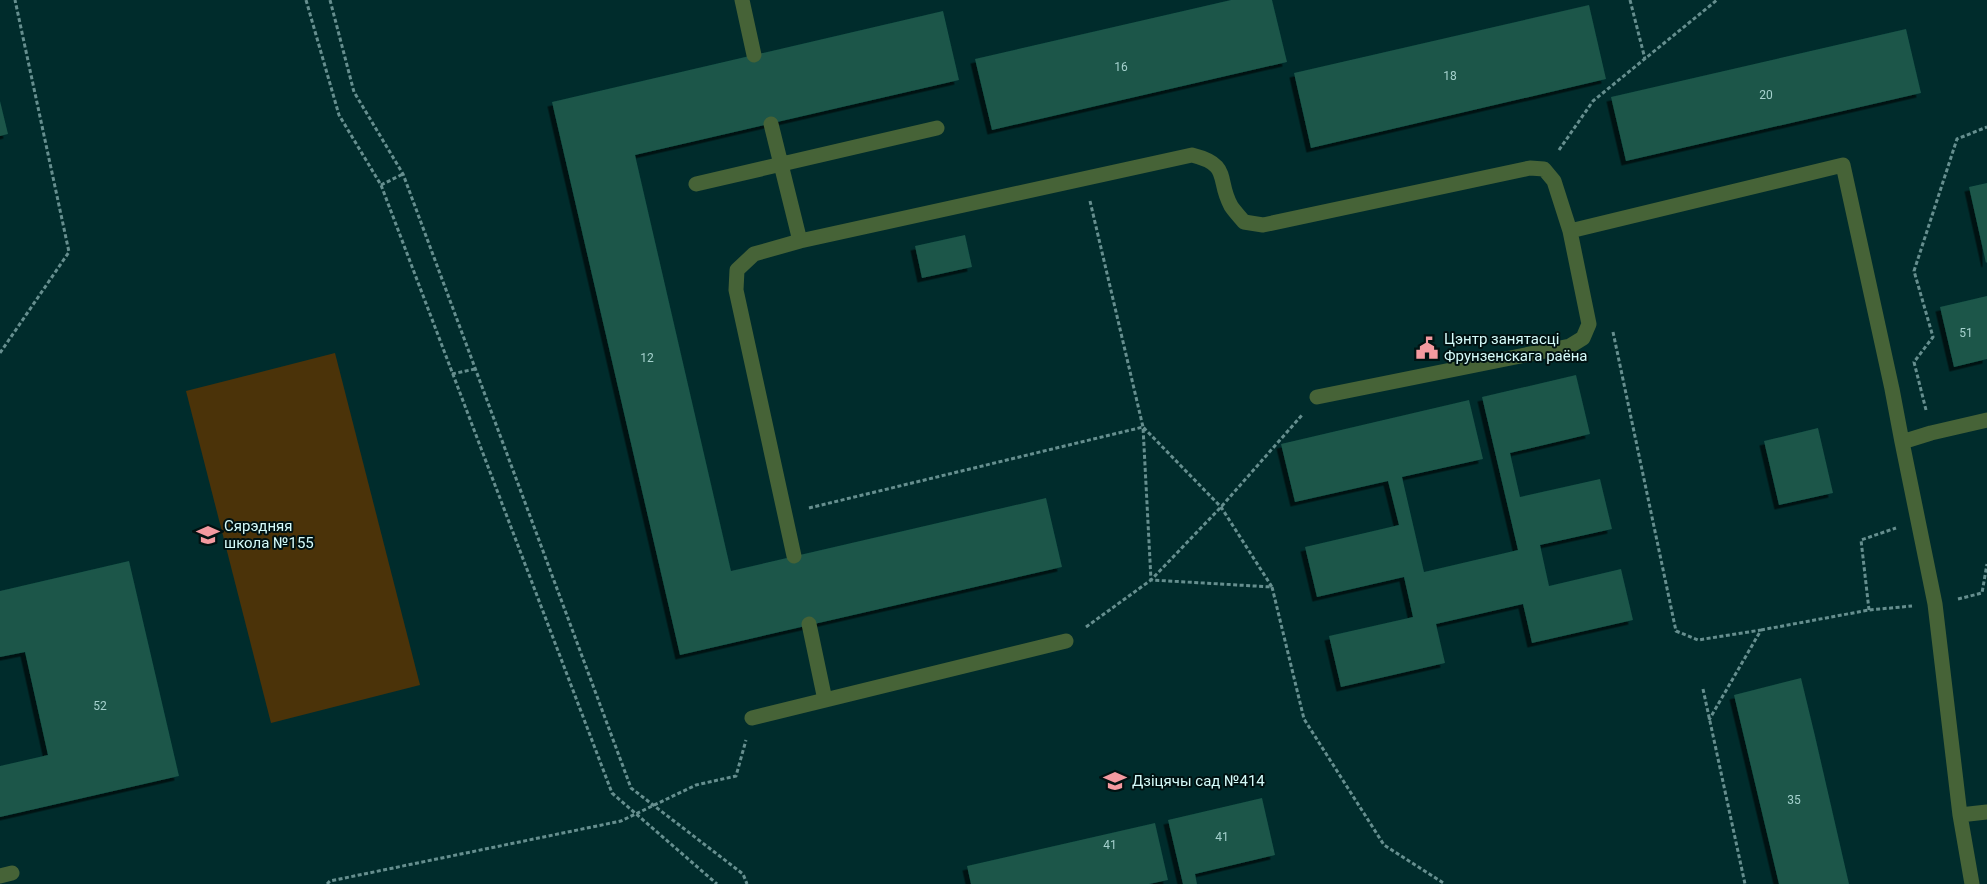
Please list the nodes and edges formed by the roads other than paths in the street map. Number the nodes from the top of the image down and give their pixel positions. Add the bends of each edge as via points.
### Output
1 (742, 0) edge
2 (754, 55) dead end
3 (771, 124) dead end
4 (938, 128) dead end
5 (780, 165) junction
6 (696, 184) dead end
7 (1570, 231) junction
8 (800, 241) junction
9 (1317, 397) road end
10 (1987, 420) edge
11 (1902, 442) junction
12 (794, 556) dead end
13 (809, 624) dead end
14 (1066, 641) road end
15 (825, 700) junction
16 (752, 718) road end
17 (1987, 812) edge
18 (1960, 815) junction
19 (1972, 884) edge

1 - 2 lane
3 - 5 lane
4 - 5 lane
5 - 6 lane
5 - 8 lane
7 - 8 lane via 1554,181 1544,170 1530,168 1263,225 1244,222 1231,206 1220,172 1209,159 1192,154
7 - 9 lane via 1589,324 1583,338 1570,346
7 - 11 lane via 1843,165
8 - 12 lane via 754,254 738,270 736,290
10 - 11 lane
11 - 18 lane via 1935,604
13 - 15 lane
14 - 15 lane
15 - 16 lane
17 - 18 lane
18 - 19 lane

